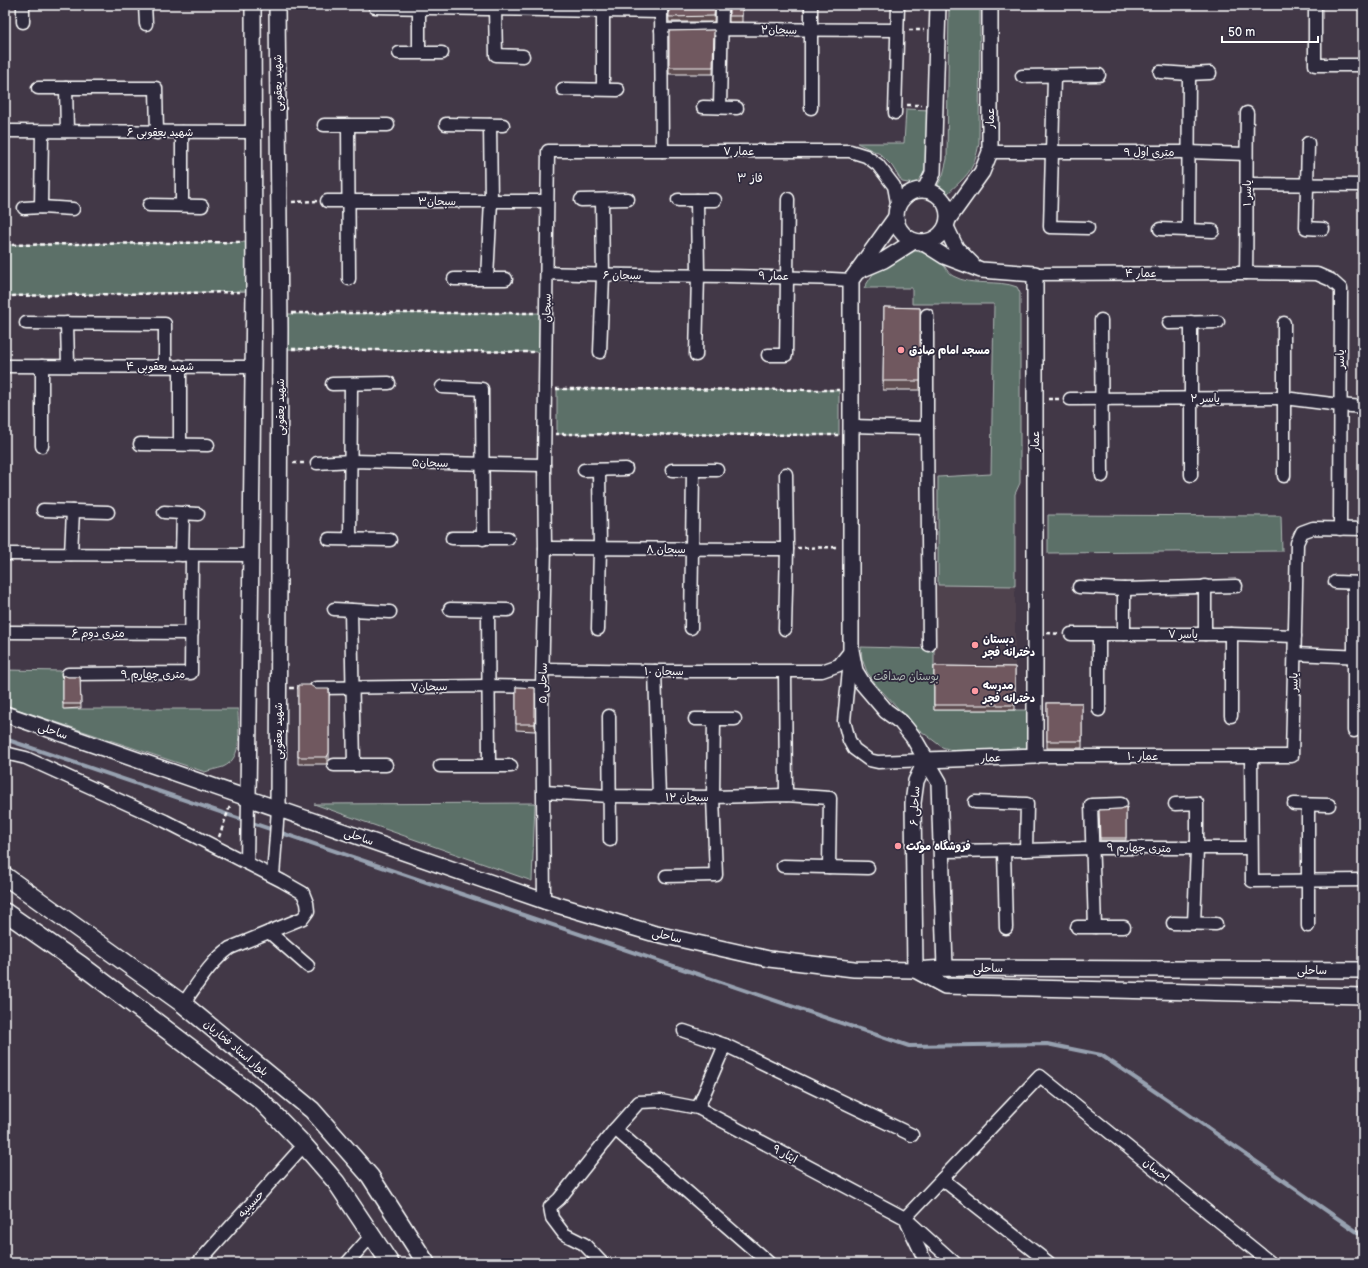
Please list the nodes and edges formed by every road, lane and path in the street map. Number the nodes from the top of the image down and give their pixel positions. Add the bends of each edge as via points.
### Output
1 (23, 5) edge
2 (145, 5) edge
3 (253, 5) edge
4 (722, 5) edge
5 (811, 5) edge
6 (898, 5) edge
7 (938, 5) edge
8 (990, 5) edge
9 (1315, 5) edge
10 (419, 6) edge
11 (277, 7) edge
12 (375, 7) joint
13 (508, 7) edge
14 (603, 8) edge
15 (495, 9) junction
16 (661, 9) edge
17 (23, 22) dead end
18 (146, 24) dead end
19 (722, 29) junction
20 (660, 30) junction
21 (897, 30) junction
22 (938, 30) junction
23 (811, 31) junction
24 (419, 52) junction
25 (400, 53) dead end
26 (442, 53) dead end
27 (523, 56) dead end
28 (1363, 65) edge
29 (1160, 72) dead end
30 (1210, 73) dead end
31 (1188, 74) junction
32 (1099, 75) dead end
33 (1022, 76) dead end
34 (1054, 77) junction
35 (38, 88) dead end
36 (66, 88) junction
37 (562, 89) dead end
38 (603, 89) junction
39 (618, 90) dead end
40 (936, 105) junction
41 (703, 107) dead end
42 (720, 107) junction
43 (737, 108) dead end
44 (811, 108) dead end
45 (895, 109) joint
46 (1247, 113) dead end
47 (446, 124) dead end
48 (324, 125) dead end
49 (348, 125) junction
50 (388, 125) dead end
51 (503, 125) dead end
52 (490, 126) junction
53 (5, 131) edge
54 (67, 131) junction
55 (42, 132) junction
56 (157, 132) junction
57 (182, 132) junction
58 (254, 132) junction
59 (1308, 143) dead end
60 (548, 150) joint
61 (662, 151) junction
62 (990, 152) junction
63 (1052, 152) junction
64 (1188, 152) junction
65 (1246, 154) junction
66 (1247, 184) junction
67 (1307, 185) junction
68 (1363, 185) edge
69 (925, 190) junction
70 (628, 199) dead end
71 (788, 199) dead end
72 (581, 200) dead end
73 (602, 200) junction
74 (678, 200) dead end
75 (697, 200) junction
76 (715, 200) dead end
77 (327, 201) joint
78 (348, 201) junction
79 (491, 201) junction
80 (547, 201) junction
81 (278, 202) junction
82 (149, 205) dead end
83 (182, 205) junction
84 (202, 206) dead end
85 (41, 207) junction
86 (24, 208) dead end
87 (73, 209) dead end
88 (897, 212) junction
89 (948, 222) junction
90 (1088, 228) dead end
91 (1160, 229) dead end
92 (1323, 229) dead end
93 (1188, 230) junction
94 (1213, 231) dead end
95 (254, 242) junction
96 (918, 242) junction
97 (5, 245) edge
98 (980, 270) junction
99 (547, 273) junction
100 (1246, 273) junction
101 (1035, 274) junction
102 (603, 276) junction
103 (698, 276) junction
104 (786, 276) junction
105 (854, 276) junction
106 (487, 278) junction
107 (349, 279) dead end
108 (454, 279) dead end
109 (506, 279) dead end
110 (254, 291) junction
111 (5, 296) edge
112 (547, 313) junction
113 (280, 314) junction
114 (927, 315) dead end
115 (1101, 320) dead end
116 (1191, 322) junction
117 (1218, 322) dead end
118 (26, 323) dead end
119 (67, 323) junction
120 (1169, 323) dead end
121 (1284, 323) dead end
122 (280, 349) junction
123 (546, 352) junction
124 (600, 352) dead end
125 (696, 355) dead end
126 (768, 355) dead end
127 (68, 365) junction
128 (5, 366) edge
129 (42, 366) junction
130 (165, 366) junction
131 (180, 366) junction
132 (253, 367) junction
133 (389, 383) dead end
134 (332, 384) dead end
135 (351, 384) junction
136 (442, 387) dead end
137 (850, 389) junction
138 (545, 391) junction
139 (1191, 398) junction
140 (1284, 398) junction
141 (1035, 399) junction
142 (1070, 399) joint
143 (1102, 399) junction
144 (1340, 405) junction
145 (1363, 407) edge
146 (926, 428) junction
147 (851, 431) junction
148 (557, 434) dead end
149 (140, 444) dead end
150 (180, 444) junction
151 (208, 445) dead end
152 (42, 446) dead end
153 (351, 462) junction
154 (279, 463) junction
155 (316, 463) joint
156 (484, 464) junction
157 (544, 465) junction
158 (626, 469) dead end
159 (584, 470) dead end
160 (599, 470) junction
161 (672, 470) dead end
162 (693, 470) junction
163 (717, 470) dead end
164 (786, 474) dead end
165 (1191, 475) dead end
166 (1102, 476) dead end
167 (1284, 476) dead end
168 (43, 510) dead end
169 (73, 511) junction
170 (108, 512) dead end
171 (164, 512) dead end
172 (183, 513) junction
173 (198, 514) dead end
174 (1340, 529) junction
175 (1363, 530) edge
176 (452, 538) dead end
177 (508, 538) dead end
178 (329, 539) dead end
179 (483, 539) junction
180 (350, 540) junction
181 (390, 540) dead end
182 (850, 547) junction
183 (545, 548) junction
184 (600, 548) junction
185 (692, 549) junction
186 (787, 549) junction
187 (5, 554) edge
188 (72, 554) junction
189 (187, 555) junction
190 (251, 555) junction
191 (1335, 582) dead end
192 (1359, 583) edge
193 (1204, 586) junction
194 (1236, 586) dead end
195 (1079, 587) dead end
196 (1124, 589) junction
197 (334, 609) dead end
198 (450, 609) dead end
199 (351, 610) junction
200 (488, 610) junction
201 (508, 610) dead end
202 (390, 612) dead end
203 (691, 628) dead end
204 (598, 629) dead end
205 (785, 629) dead end
206 (5, 632) edge
207 (192, 633) junction
208 (1035, 633) junction
209 (1070, 634) joint
210 (1100, 634) junction
211 (1124, 634) junction
212 (1205, 634) junction
213 (1231, 634) junction
214 (1295, 636) junction
215 (929, 645) dead end
216 (851, 650) junction
217 (1294, 654) junction
218 (1358, 657) edge
219 (543, 669) junction
220 (655, 671) junction
221 (786, 672) junction
222 (68, 674) dead end
223 (488, 686) junction
224 (542, 687) junction
225 (278, 688) junction
226 (316, 688) joint
227 (352, 688) junction
228 (1099, 710) dead end
229 (5, 714) edge
230 (609, 716) dead end
231 (1231, 716) dead end
232 (695, 719) dead end
233 (735, 719) dead end
234 (714, 720) junction
235 (1354, 731) dead end
236 (5, 753) edge
237 (1035, 756) junction
238 (1250, 756) junction
239 (926, 760) junction
240 (334, 765) dead end
241 (354, 765) junction
242 (386, 765) dead end
243 (489, 765) junction
244 (440, 766) dead end
245 (511, 766) dead end
246 (544, 792) junction
247 (786, 795) junction
248 (609, 796) junction
249 (659, 797) junction
250 (714, 797) junction
251 (248, 798) junction
252 (975, 802) dead end
253 (1121, 804) dead end
254 (1175, 804) dead end
255 (1294, 804) dead end
256 (1308, 805) junction
257 (1329, 805) dead end
258 (229, 809) dead end
259 (278, 809) junction
260 (222, 829) dead end
261 (610, 840) dead end
262 (1092, 848) junction
263 (1251, 848) junction
264 (1197, 849) junction
265 (1004, 850) junction
266 (1026, 850) junction
267 (942, 851) junction
268 (247, 863) junction
269 (783, 866) dead end
270 (828, 867) junction
271 (868, 868) dead end
272 (5, 876) edge
273 (273, 876) junction
274 (666, 876) dead end
275 (1308, 880) junction
276 (1363, 880) edge
277 (544, 901) junction
278 (5, 912) edge
279 (1173, 923) dead end
280 (1194, 923) junction
281 (1216, 924) dead end
282 (1124, 926) dead end
283 (1308, 926) dead end
284 (1077, 927) dead end
285 (1095, 927) junction
286 (1006, 928) dead end
287 (269, 932) junction
288 (308, 966) dead end
289 (945, 968) junction
290 (915, 970) junction
291 (1363, 970) edge
292 (1363, 996) edge
293 (183, 1004) junction
294 (684, 1031) dead end
295 (725, 1045) junction
296 (698, 1108) junction
297 (615, 1129) junction
298 (912, 1135) dead end
299 (304, 1145) junction
300 (942, 1179) junction
301 (905, 1218) junction
302 (371, 1236) junction
303 (198, 1263) edge
304 (347, 1263) edge
305 (390, 1263) edge
306 (426, 1263) edge
307 (602, 1263) edge
308 (769, 1263) edge
309 (926, 1263) edge
310 (955, 1263) edge
311 (1049, 1263) edge
312 (1271, 1263) edge

1 - 17 street
2 - 18 street
3 - 58 street
4 - 19 street
5 - 23 street
6 - 21 street
7 - 22 street
8 - 62 street, عمار
9 - 28 street via 1315,65
10 - 12 street
10 - 15 street
10 - 24 street
11 - 12 path
11 - 81 street, شهید یعقوبی
13 - 14 street
13 - 15 street
14 - 16 street
14 - 38 street
15 - 27 street via 496,55
16 - 20 street
19 - 20 street, سبحان۲
19 - 23 street, سبحان۲
19 - 42 street
20 - 61 street
21 - 22 path
21 - 23 street, سبحان۲
21 - 45 street
22 - 40 street
23 - 44 street
24 - 25 street
24 - 26 street
29 - 31 street
30 - 31 street
31 - 64 street
32 - 34 street
33 - 34 street
34 - 63 street
35 - 36 street
36 - 54 street
36 - 56 street via 156,88
37 - 38 street
38 - 39 street
40 - 45 path
40 - 69 street via 933,173
41 - 42 street
42 - 43 street
46 - 65 street, یاسر ۱
47 - 52 street
48 - 49 street
49 - 50 street
49 - 78 street
51 - 52 street
52 - 79 street
53 - 55 street, شهید یعقوبی ۶
54 - 55 street, شهید یعقوبی ۶
54 - 56 street, شهید یعقوبی ۶
55 - 85 street
56 - 57 street, شهید یعقوبی ۶
57 - 58 street, شهید یعقوبی ۶
57 - 83 street
58 - 95 street
59 - 67 street
60 - 61 street, عمار ۷
60 - 80 street, سبحان
61 - 88 street, عمار ۷ via 850,151 866,156 878,165 894,186
62 - 63 street, ۹ متری اول
62 - 89 street, عمار via 982,172
63 - 64 street, ۹ متری اول
63 - 90 street via 1050,227
64 - 65 street, ۹ متری اول
64 - 93 street
65 - 66 street, یاسر ۱
66 - 67 street
66 - 100 street, یاسر ۱
67 - 68 street
67 - 92 street via 1306,228
69 - 88 street via 908,194
69 - 89 street via 939,196 945,202
70 - 73 street
71 - 104 street
72 - 73 street
73 - 102 street
74 - 75 street
75 - 76 street
75 - 103 street
77 - 78 street, سبحان۳
77 - 81 path
78 - 79 street, سبحان۳
78 - 107 street
79 - 80 street, سبحان۳
79 - 106 street
80 - 99 street, سبحان
81 - 113 street, شهید یعقوبی
82 - 83 street
83 - 84 street
85 - 86 street
85 - 87 street
88 - 96 street via 900,229 909,238
88 - 105 street
89 - 96 street via 937,238
89 - 98 street via 956,248
91 - 93 street
93 - 94 street
95 - 97 path
95 - 110 street
96 - 98 street via 944,256
96 - 105 street
98 - 101 street
99 - 102 street, سبحان ۶
99 - 112 street, سبحان
100 - 101 street, عمار ۴
100 - 144 street, یاسر via 1317,274 1331,280 1340,289
101 - 141 street, عمار
102 - 103 street, سبحان ۶
102 - 124 street
103 - 104 street, عمار ۹
103 - 125 street
104 - 105 street, عمار ۹
104 - 126 street via 786,355
105 - 137 street
106 - 108 street
106 - 109 street
110 - 111 path
110 - 132 street
112 - 113 path
112 - 123 street, سبحان
113 - 122 street, شهید یعقوبی
114 - 146 street
115 - 143 street
116 - 117 street
116 - 120 street
116 - 139 street
118 - 119 street
119 - 127 street
119 - 130 street via 165,324
121 - 140 street
122 - 123 path
122 - 154 street, شهید یعقوبی
123 - 138 street, سبحان
127 - 129 street, شهید یعقوبی ۴
127 - 130 street, شهید یعقوبی ۴
128 - 129 street, شهید یعقوبی ۴
129 - 152 street
130 - 131 street, شهید یعقوبی ۴
131 - 132 street, شهید یعقوبی ۴
131 - 150 street
132 - 190 street
133 - 135 street
134 - 135 street
135 - 153 street
136 - 156 street via 482,389
137 - 138 path
137 - 147 street
138 - 157 street, سبحان
139 - 140 street, یاسر ۲
139 - 143 street, یاسر ۲
139 - 165 street
140 - 144 street, یاسر ۲
140 - 167 street
141 - 142 path
141 - 208 street, عمار
142 - 143 street, یاسر ۲
143 - 166 street
144 - 145 street, یاسر ۲
144 - 174 street, یاسر
146 - 147 street
146 - 215 street
147 - 148 path
147 - 182 street
149 - 150 street
150 - 151 street
153 - 155 street, سبحان۵
153 - 156 street, سبحان۵
153 - 180 street
154 - 155 path
154 - 225 street, شهید یعقوبی
156 - 157 street, سبحان۵
156 - 179 street
157 - 183 street, ساحلی ۵
158 - 160 street
159 - 160 street
160 - 184 street
161 - 162 street
162 - 163 street
162 - 185 street
164 - 186 street
168 - 169 street
169 - 170 street
169 - 188 street
171 - 172 street
172 - 173 street
172 - 189 street, ۹ متری چهارم
174 - 175 street
174 - 214 street, یاسر via 1314,528 1302,532 1297,543
176 - 179 street
177 - 179 street
178 - 180 street
180 - 181 street
182 - 186 path
182 - 216 street
183 - 184 street, سبحان ۸
183 - 219 street, ساحلی ۵
184 - 185 street, سبحان ۸
184 - 204 street
185 - 186 street, سبحان ۸
185 - 203 street
186 - 205 street
187 - 188 street
188 - 189 street
189 - 190 street
189 - 207 street, ۹ متری چهارم
190 - 251 street
191 - 192 street
192 - 218 street
193 - 194 street
193 - 196 street
193 - 212 street
195 - 196 street
196 - 211 street
197 - 199 street
198 - 200 street
199 - 202 street
199 - 227 street
200 - 201 street
200 - 223 street
206 - 207 street, ۶ متری دوم
207 - 222 street, ۹ متری چهارم via 191,673
208 - 209 path
208 - 237 street, عمار
209 - 210 street, یاسر ۷
210 - 211 street, یاسر ۷
210 - 228 street
211 - 212 street, یاسر ۷
212 - 213 street, یاسر ۷
213 - 214 street, یاسر ۷
213 - 231 street
214 - 217 street, یاسر
216 - 221 street, سبحان ۱۰ via 839,665 822,672
216 - 239 street via 855,671 863,684 886,711 901,722
216 - 239 street via 844,721 854,749 869,760 878,762
217 - 218 street
217 - 238 street, یاسر via 1292,756
218 - 235 street
219 - 220 street, سبحان ۱۰
219 - 224 street, ساحلی ۵
220 - 221 street, سبحان ۱۰
220 - 249 street
221 - 247 street
223 - 224 street, سبحان۷
223 - 227 street, سبحان۷
223 - 243 street
224 - 246 street, ساحلی ۵
225 - 226 path
225 - 259 street, شهید یعقوبی
226 - 227 street, سبحان۷
227 - 241 street
229 - 251 street, ساحلی
230 - 248 street
232 - 234 street
233 - 234 street
234 - 250 street
236 - 268 street via 26,758 165,821
237 - 238 street, عمار ۱۰
237 - 239 street, عمار
238 - 263 street
239 - 267 street, ساحلی ۶ via 939,782
239 - 290 street, ساحلی ۶ via 916,781 913,803
240 - 241 street
241 - 242 street
243 - 244 street
243 - 245 street
246 - 248 street, سبحان ۱۲
246 - 277 street, ساحلی ۵
247 - 250 street, سبحان ۱۲
247 - 270 street, سبحان ۱۲ via 830,798
248 - 249 street, سبحان ۱۲
248 - 261 street
249 - 250 street, سبحان ۱۲
250 - 274 street via 716,875
251 - 259 street, ساحلی
251 - 268 street
252 - 266 street via 1027,804
253 - 262 street via 1091,804
254 - 264 street via 1197,803
255 - 256 street
256 - 257 street
256 - 275 street
258 - 260 path
259 - 273 street
259 - 277 street, ساحلی
262 - 264 street, ۹ متری چهارم
262 - 266 street, ۹ متری چهارم
262 - 285 street
263 - 264 street, ۹ متری چهارم
263 - 275 street via 1252,881
264 - 280 street
265 - 266 street, ۹ متری چهارم
265 - 267 street, ۹ متری چهارم
265 - 286 street
267 - 289 street, ساحلی ۶
268 - 273 street
269 - 270 street
270 - 271 street
272 - 293 main road, بلوار استاد فخاریان
273 - 287 street via 303,893 308,911 303,918
275 - 276 street
275 - 283 street
277 - 290 street, ساحلی via 652,933 769,959 854,969
278 - 299 main road via 81,965 262,1102
279 - 280 street
280 - 281 street
282 - 285 street
284 - 285 street
287 - 288 street
287 - 293 street via 230,948 222,954
289 - 290 street, ساحلی
289 - 291 street, ساحلی
290 - 292 street via 945,986
293 - 306 main road, بلوار استاد فخاریان via 312,1110 370,1176
294 - 295 street
295 - 296 street
295 - 298 street
296 - 297 street, ایثار ۹ via 661,1101 639,1102
296 - 301 street, ایثار ۹
297 - 307 street, ایثار ۹ via 550,1207 552,1218 564,1234 584,1244
297 - 308 street
299 - 302 main road via 336,1182
299 - 303 street, حسینیه
300 - 301 street
300 - 311 street
300 - 312 street, احسان via 1040,1076
301 - 309 street
301 - 310 street, ایثار ۹
302 - 304 street
302 - 305 main road

